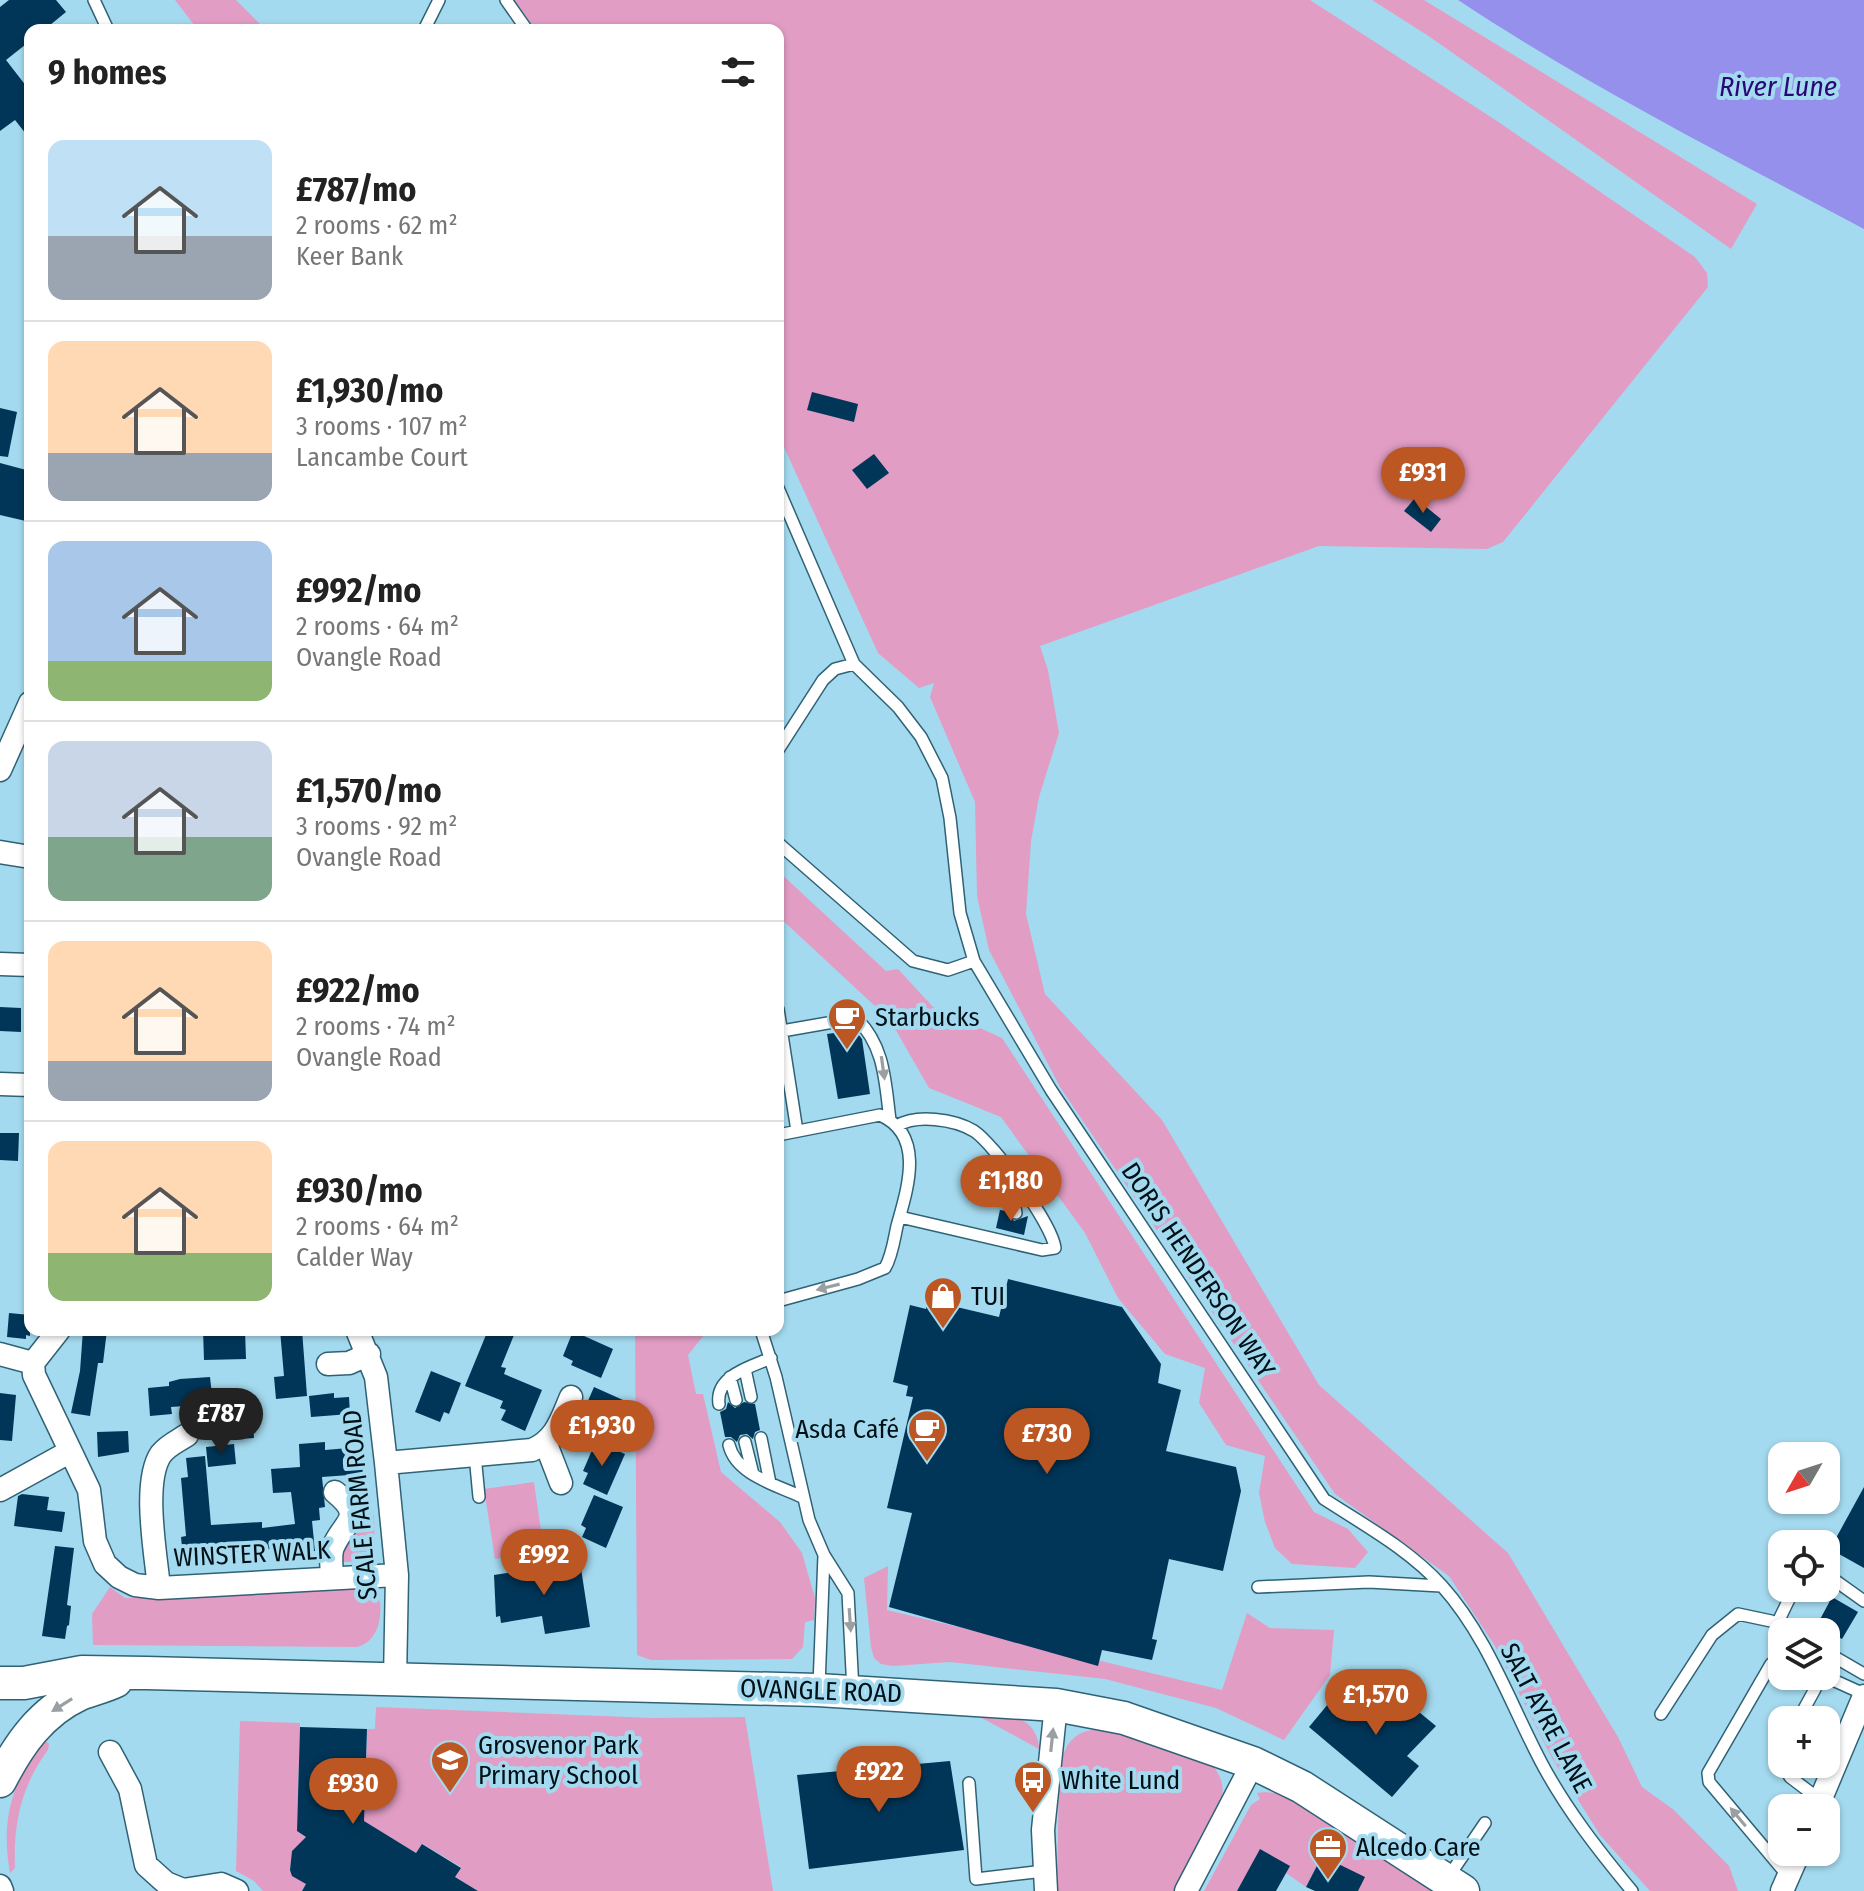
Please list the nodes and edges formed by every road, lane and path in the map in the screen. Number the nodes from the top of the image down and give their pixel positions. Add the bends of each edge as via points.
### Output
1 (94, 0) edge
2 (438, 0) edge
3 (506, 0) edge
4 (105, 24) edge
5 (427, 24) edge
6 (523, 24) edge
7 (784, 502) edge
8 (854, 664) junction
9 (24, 716) edge
10 (784, 741) edge
11 (0, 770) edge
12 (784, 848) edge
13 (0, 852) edge
14 (24, 856) edge
15 (974, 961) junction
16 (0, 964) edge
17 (24, 965) edge
18 (784, 1031) edge
19 (784, 1044) edge
20 (0, 1084) edge
21 (24, 1085) edge
22 (893, 1123) junction
23 (797, 1131) junction
24 (784, 1134) edge
25 (1015, 1193) junction
26 (1010, 1212) dead end
27 (900, 1217) junction
28 (784, 1299) edge
29 (54, 1336) edge
30 (360, 1336) edge
31 (763, 1336) edge
32 (0, 1354) edge
33 (369, 1354) junction
34 (771, 1358) junction
35 (33, 1363) junction
36 (328, 1364) dead end
37 (745, 1369) junction
38 (730, 1377) junction
39 (571, 1397) dead end
40 (751, 1397) dead end
41 (736, 1400) dead end
42 (719, 1404) dead end
43 (187, 1435) dead end
44 (761, 1438) dead end
45 (745, 1442) dead end
46 (546, 1444) junction
47 (729, 1445) dead end
48 (69, 1452) junction
49 (475, 1455) junction
50 (386, 1463) junction
51 (753, 1474) junction
52 (561, 1483) dead end
53 (770, 1483) junction
54 (0, 1490) edge
55 (335, 1492) dead end
56 (479, 1497) dead end
57 (802, 1497) junction
58 (824, 1555) junction
59 (1420, 1567) joint
60 (397, 1575) junction
61 (332, 1577) junction
62 (1840, 1584) edge
63 (1442, 1586) junction
64 (1258, 1587) dead end
65 (159, 1588) junction
66 (1864, 1601) edge
67 (1768, 1622) edge
68 (1840, 1660) edge
69 (1768, 1669) edge
70 (133, 1672) junction
71 (1864, 1674) edge
72 (395, 1680) junction
73 (0, 1683) edge
74 (1840, 1684) edge
75 (818, 1690) junction
76 (853, 1692) junction
77 (1864, 1695) edge
78 (1056, 1705) junction
79 (1661, 1714) dead end
80 (110, 1752) dead end
81 (1253, 1763) junction
82 (1791, 1778) edge
83 (0, 1781) edge
84 (969, 1783) dead end
85 (1812, 1794) edge
86 (1822, 1794) edge
87 (1485, 1823) dead end
88 (1045, 1881) edge
89 (1786, 1884) edge
90 (1455, 1885) edge
91 (237, 1891) edge
92 (1186, 1891) edge
93 (1632, 1891) edge

1 - 4 lane
2 - 5 lane
3 - 6 lane
7 - 8 lane, DORIS HENDERSON WAY
8 - 10 lane via 835,669 823,680
8 - 15 lane, DORIS HENDERSON WAY via 898,707 942,778 960,913
9 - 11 street
12 - 15 lane via 913,961 948,970
13 - 14 street
15 - 59 lane, DORIS HENDERSON WAY via 1051,1090 1324,1499
16 - 17 street
18 -> 22 lane via 856,1018 872,1033 881,1053
19 - 23 lane
20 - 21 street
22 - 23 lane via 880,1115
22 - 25 lane via 921,1117 972,1130 988,1144
22 - 27 lane via 905,1138 910,1169
23 - 24 lane
25 - 26 lane
25 - 27 lane via 1051,1232 1055,1248 1042,1250 1005,1236
27 -> 28 lane via 888,1263 878,1273
29 - 35 street
30 - 33 street, SCALE FARM ROAD
31 - 34 lane
32 - 35 street
33 - 36 street via 349,1363
33 - 50 street, SCALE FARM ROAD
34 - 37 lane
34 - 57 lane
35 - 48 street, WINSTER WALK
37 - 38 lane
37 - 40 lane
38 - 41 lane
38 - 42 lane via 721,1387
39 - 46 street via 556,1434
43 - 65 street via 160,1456 154,1474
44 - 53 lane
45 - 51 lane
46 - 49 street
46 - 52 street
47 - 51 lane via 731,1456
48 - 54 street
48 - 65 street, WINSTER WALK via 89,1490 95,1541 105,1564 135,1585
49 - 50 street
49 - 56 lane
50 - 60 street, SCALE FARM ROAD
51 - 53 lane
53 - 57 lane
55 - 61 street via 351,1513 331,1553
57 - 58 lane
58 - 75 lane
58 -> 76 lane via 848,1593
59 - 63 lane, SALT AYRE LANE
60 - 61 street, WINSTER WALK
60 - 72 street, SCALE FARM ROAD
61 - 65 street, WINSTER WALK
62 - 66 lane
63 - 64 lane via 1369,1582
63 - 93 lane, SALT AYRE LANE via 1483,1644 1542,1764 1581,1827
67 - 79 lane via 1738,1614 1712,1635
68 - 71 lane
89 -> 69 lane via 1709,1782 1708,1773
70 - 72 main road, OVANGLE ROAD
70 - 73 main road, OVANGLE ROAD via 82,1672
70 -> 83 main road, OVANGLE ROAD via 48,1714 26,1737
72 - 75 main road, OVANGLE ROAD
74 - 77 lane
75 - 76 main road, OVANGLE ROAD
76 - 78 main road, OVANGLE ROAD
77 - 86 street
78 - 81 main road, OVANGLE ROAD via 1124,1718
88 -> 78 street via 1044,1822
80 - 91 street via 130,1789 146,1865 183,1890 221,1884
81 - 90 main road, OVANGLE ROAD via 1315,1794
81 - 92 street
82 - 85 lane
84 - 88 lane via 976,1879
87 - 90 lane

